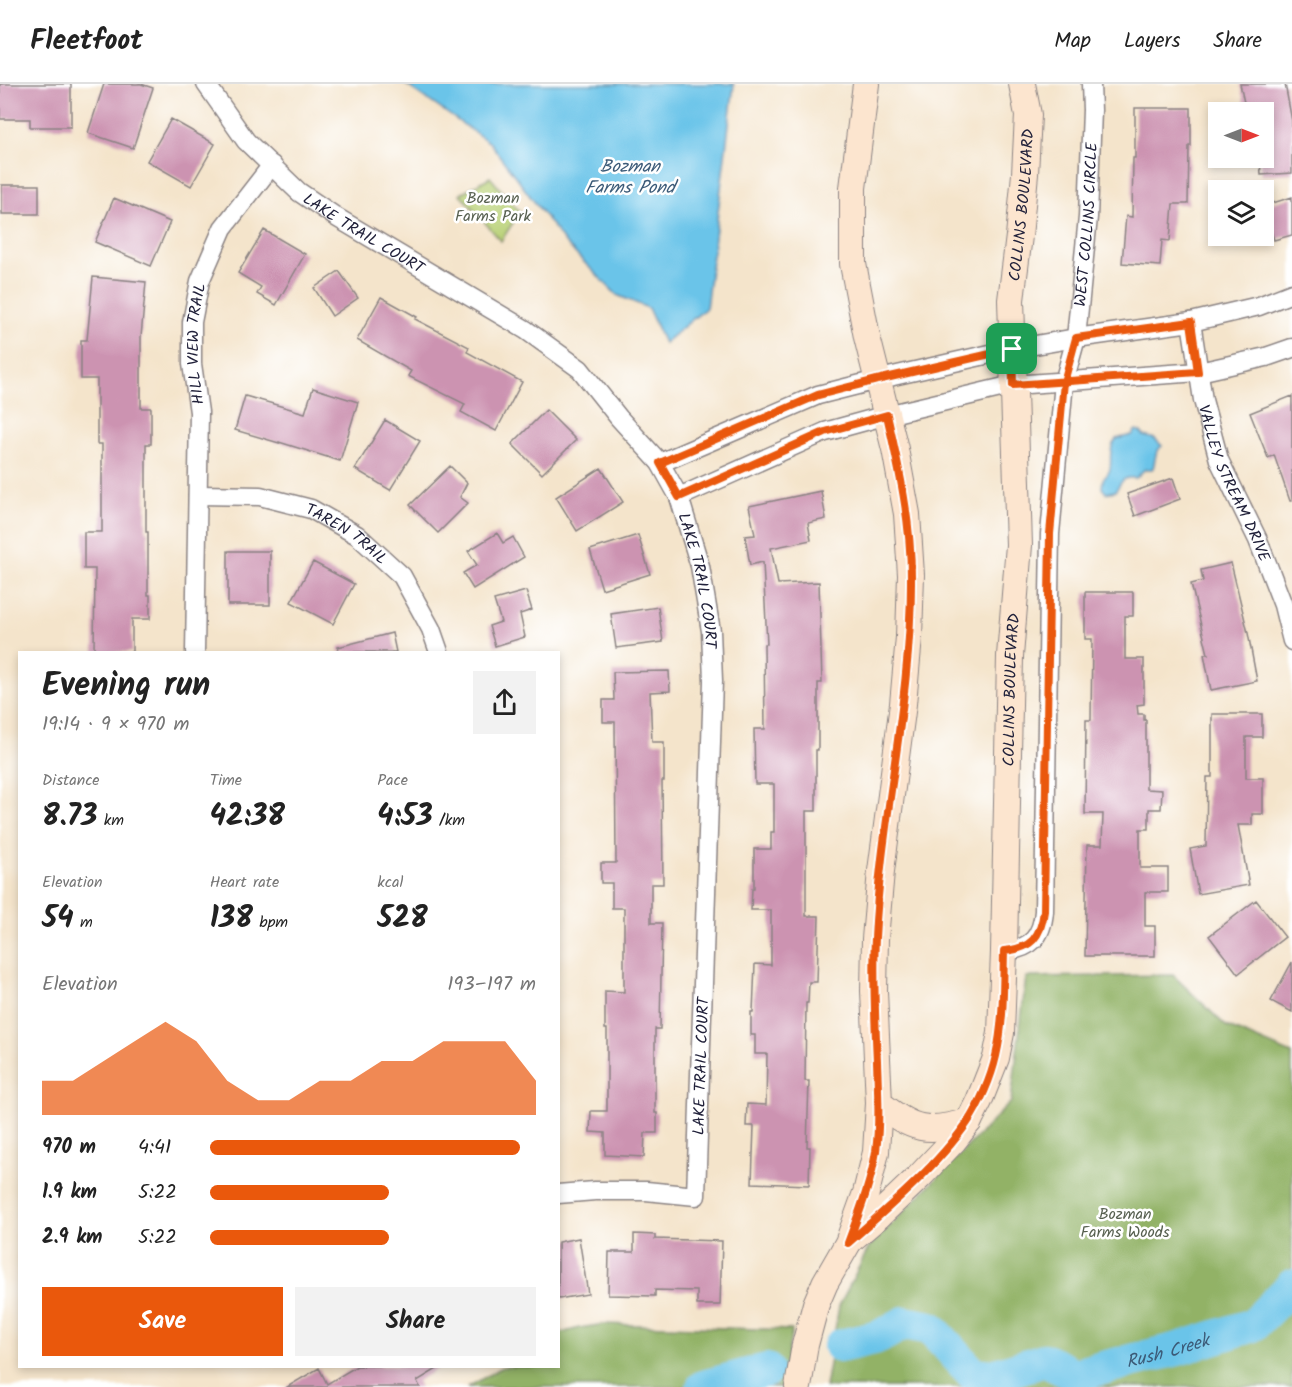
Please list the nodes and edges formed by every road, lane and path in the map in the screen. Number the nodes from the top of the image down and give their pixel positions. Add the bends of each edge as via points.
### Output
1 (206, 84) edge
2 (866, 84) edge
3 (1022, 84) edge
4 (1091, 84) edge
5 (272, 165) junction
6 (1292, 293) edge
7 (1191, 322) junction
8 (1076, 338) junction
9 (1292, 348) edge
10 (1012, 349) junction
11 (1198, 372) junction
12 (877, 380) junction
13 (1064, 382) junction
14 (1013, 385) junction
15 (887, 415) junction
16 (660, 463) junction
17 (198, 495) junction
18 (679, 497) junction
19 (1292, 641) edge
20 (195, 651) edge
21 (439, 651) edge
22 (1004, 951) junction
23 (879, 1103) junction
24 (969, 1120) junction
25 (560, 1194) edge
26 (848, 1243) junction
27 (798, 1387) edge

1 - 5 street, LAKE TRAIL COURT via 246,141
2 - 12 street, COLLINS BOULEVARD via 853,188 853,264
3 - 10 street, COLLINS BOULEVARD via 1028,115 1011,300
4 - 8 street, WEST COLLINS CIRCLE via 1088,217
5 - 16 street, LAKE TRAIL COURT via 299,192 336,217 526,330 580,369
5 - 17 street, HILL VIEW TRAIL via 223,228 200,281 192,322 192,364 200,412
6 - 7 street via 1259,306
7 - 8 street
7 - 11 street, VALLEY STREAM DRIVE
8 - 10 street
8 - 13 street, WEST COLLINS CIRCLE
9 - 11 street
10 - 12 street
10 - 14 street, COLLINS BOULEVARD
11 - 13 street
11 - 19 street, VALLEY STREAM DRIVE via 1219,460 1258,540
12 - 15 street, COLLINS BOULEVARD
12 - 16 street via 818,395
13 - 14 street
13 - 22 street, WEST COLLINS CIRCLE via 1050,534 1043,923 1030,944
14 - 15 street
14 - 22 street, COLLINS BOULEVARD via 1019,545 1010,656
15 - 18 street via 825,432
15 - 23 street, COLLINS BOULEVARD via 907,514 911,607 875,939
16 - 18 street, LAKE TRAIL COURT
17 - 20 street, HILL VIEW TRAIL
17 - 21 street, TAREN TRAIL via 260,496 311,509 357,535 402,576 432,629
18 - 25 street, LAKE TRAIL COURT via 700,566 711,632 713,681 696,1196 646,1191
22 - 24 street, COLLINS BOULEVARD via 996,1058
23 - 24 street via 896,1117 924,1129
23 - 26 street, COLLINS BOULEVARD via 871,1173
24 - 26 street, COLLINS BOULEVARD via 920,1176
26 - 27 street, COLLINS BOULEVARD via 816,1304

